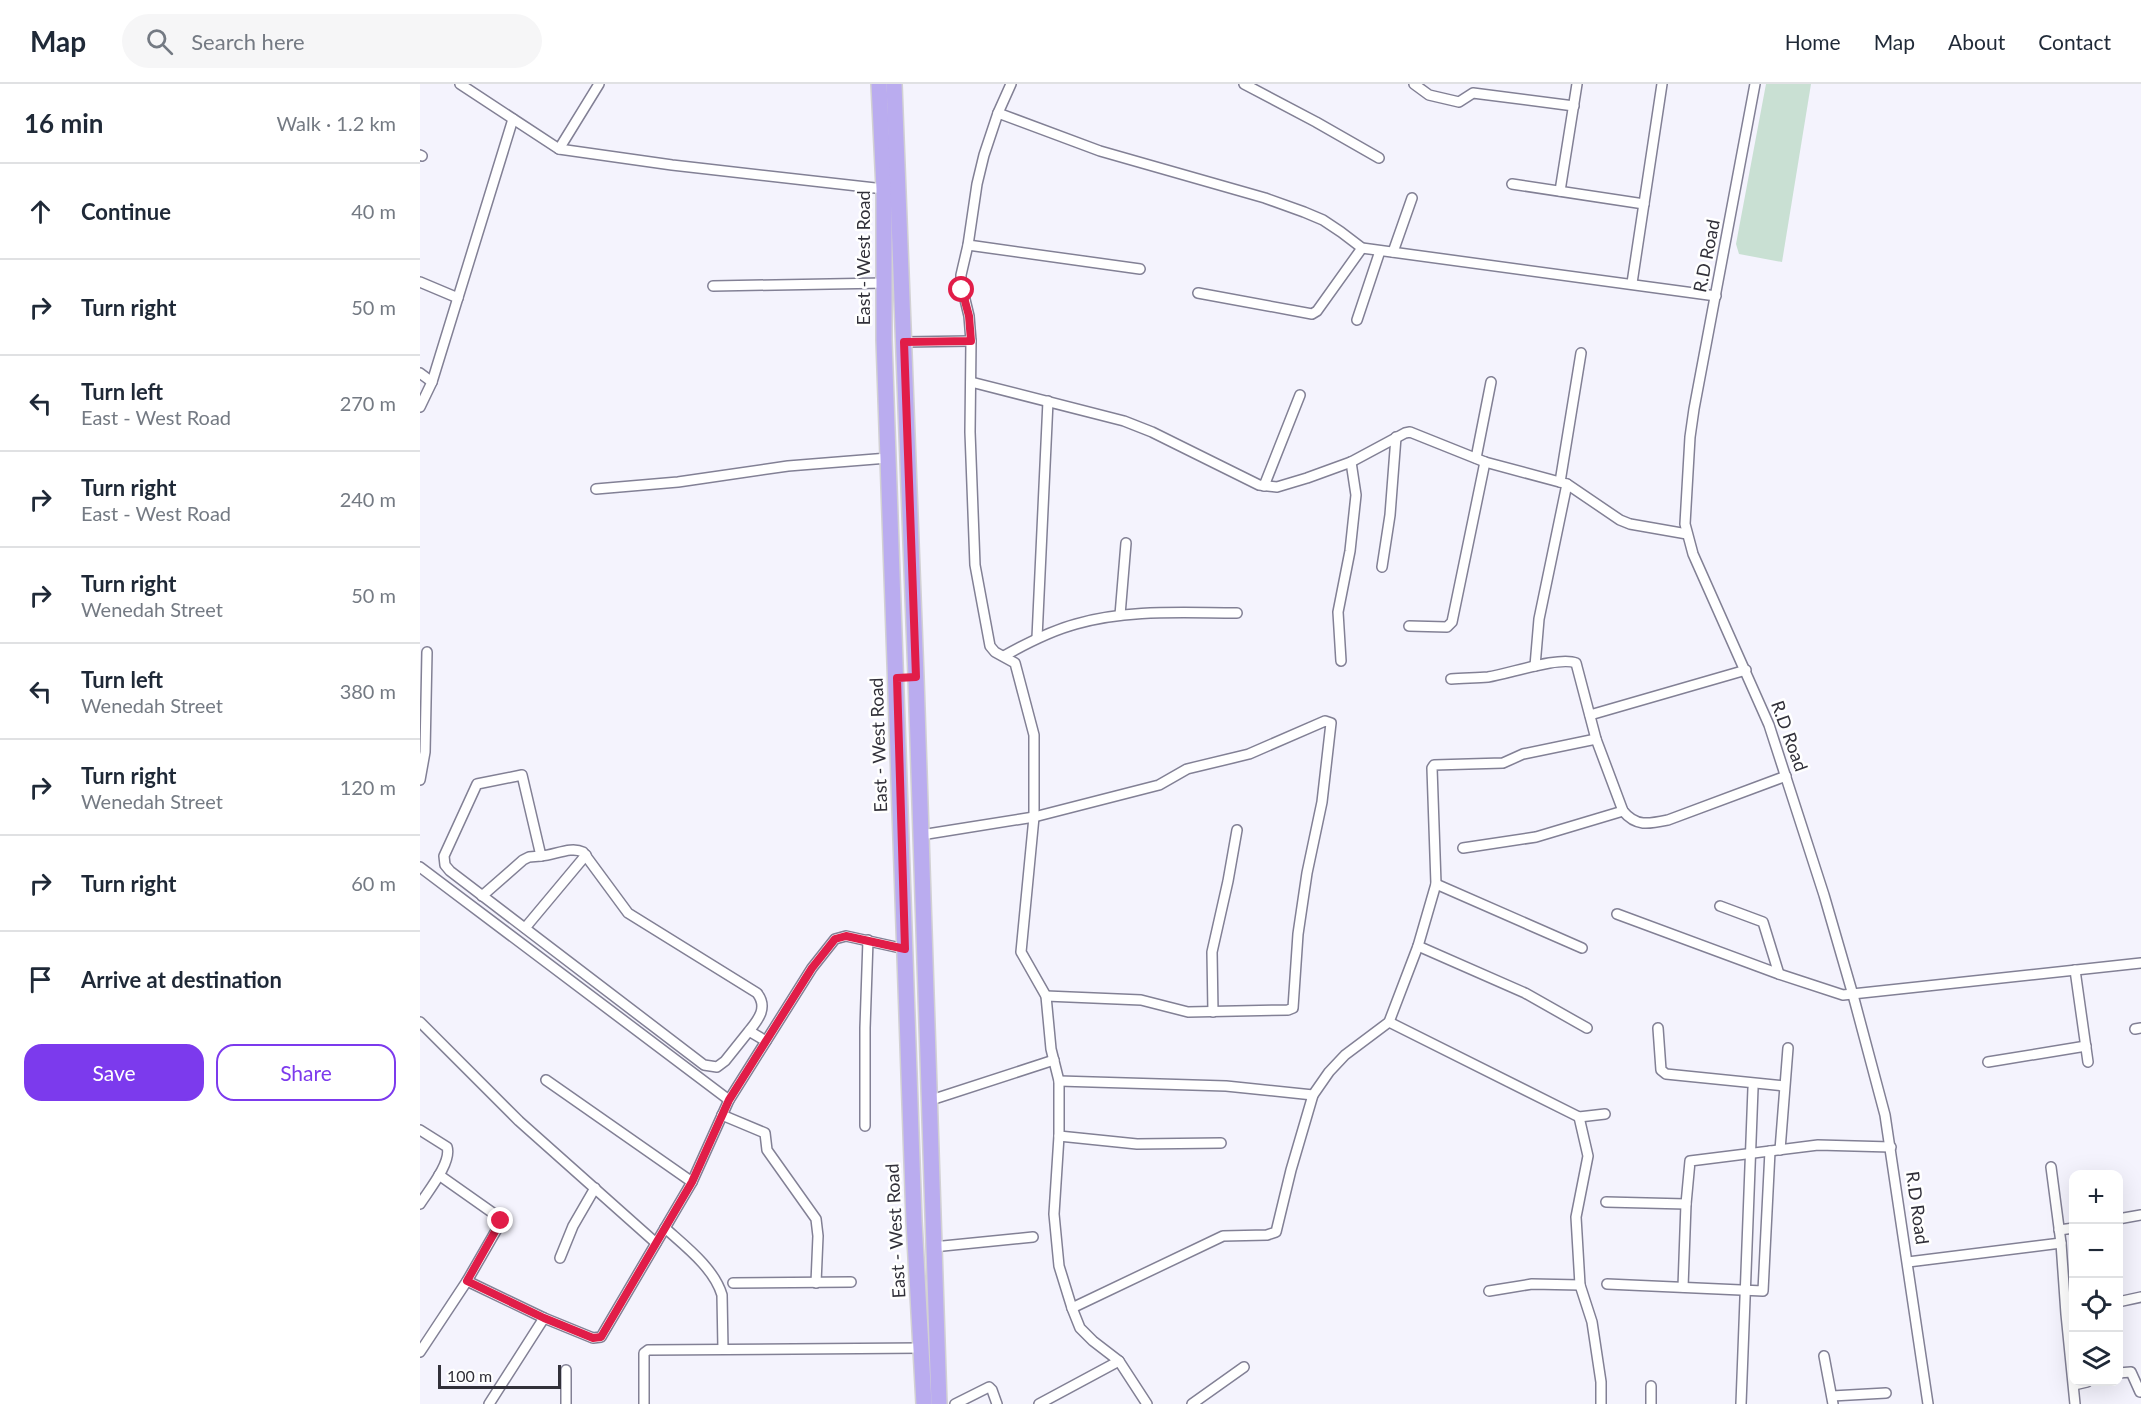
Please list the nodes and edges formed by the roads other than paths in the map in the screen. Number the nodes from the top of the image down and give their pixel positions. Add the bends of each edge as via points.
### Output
1 (460, 84) edge
2 (599, 84) edge
3 (879, 84) edge
4 (894, 84) edge
5 (1011, 84) edge
6 (1244, 84) edge
7 (1498, 84) edge
8 (1577, 84) edge
9 (1662, 84) edge
10 (1755, 84) edge
11 (1418, 86) edge
12 (1496, 95) junction
13 (1574, 106) junction
14 (998, 113) junction
15 (513, 119) junction
16 (559, 149) junction
17 (1375, 155) dead end
18 (1512, 184) dead end
19 (884, 189) junction
20 (1560, 191) junction
21 (1412, 198) dead end
22 (1644, 204) junction
23 (968, 244) junction
24 (1362, 249) junction
25 (1380, 251) junction
26 (1394, 252) junction
27 (1140, 269) dead end
28 (420, 282) edge
29 (884, 283) junction
30 (1632, 283) junction
31 (713, 286) dead end
32 (1198, 293) dead end
33 (1716, 296) junction
34 (458, 298) junction
35 (1357, 320) dead end
36 (971, 341) junction
37 (904, 342) junction
38 (1581, 353) dead end
39 (420, 373) edge
40 (432, 382) junction
41 (971, 382) junction
42 (1491, 382) dead end
43 (1300, 395) dead end
44 (1048, 401) junction
45 (420, 407) edge
46 (1396, 437) junction
47 (888, 458) junction
48 (1481, 460) junction
49 (1351, 462) junction
50 (1564, 483) junction
51 (1264, 486) junction
52 (596, 489) dead end
53 (1687, 534) junction
54 (1126, 543) dead end
55 (1382, 567) dead end
56 (1237, 612) dead end
57 (1120, 615) junction
58 (1409, 626) dead end
59 (1037, 638) junction
60 (427, 652) dead end
61 (1004, 656) junction
62 (1341, 661) dead end
63 (1535, 666) junction
64 (1746, 670) junction
65 (916, 677) junction
66 (897, 678) junction
67 (1450, 679) dead end
68 (1590, 715) junction
69 (1596, 739) junction
70 (1786, 776) junction
71 (420, 780) edge
72 (1623, 811) junction
73 (1034, 817) junction
74 (1237, 830) dead end
75 (921, 835) junction
76 (1463, 848) dead end
77 (586, 855) junction
78 (542, 856) junction
79 (420, 867) edge
80 (1436, 884) junction
81 (482, 896) junction
82 (1720, 906) dead end
83 (1617, 914) dead end
84 (525, 928) junction
85 (868, 940) junction
86 (1418, 946) junction
87 (1582, 948) dead end
88 (905, 949) junction
89 (2141, 963) edge
90 (2075, 970) junction
91 (1779, 974) junction
92 (1853, 995) junction
93 (1046, 996) junction
94 (1213, 1012) junction
95 (420, 1022) edge
96 (1389, 1022) junction
97 (1587, 1028) dead end
98 (1659, 1028) dead end
99 (749, 1031) junction
100 (766, 1041) junction
101 (2086, 1046) junction
102 (1788, 1048) dead end
103 (1054, 1060) junction
104 (1988, 1062) dead end
105 (2088, 1062) dead end
106 (546, 1080) dead end
107 (1059, 1081) junction
108 (1784, 1086) junction
109 (1753, 1088) dead end
110 (1313, 1095) junction
111 (729, 1100) junction
112 (928, 1101) junction
113 (1605, 1114) dead end
114 (722, 1115) junction
115 (1579, 1118) junction
116 (865, 1126) dead end
117 (420, 1130) edge
118 (1059, 1136) junction
119 (1221, 1143) dead end
120 (1891, 1147) junction
121 (1775, 1150) junction
122 (2051, 1167) dead end
123 (439, 1175) junction
124 (692, 1182) junction
125 (595, 1188) junction
126 (1606, 1202) dead end
127 (420, 1204) edge
128 (1686, 1204) junction
129 (2141, 1215) edge
130 (2123, 1218) edge
131 (665, 1227) junction
132 (2069, 1229) edge
133 (2059, 1230) junction
134 (1033, 1237) dead end
135 (2061, 1242) junction
136 (656, 1243) junction
137 (933, 1247) junction
138 (560, 1258) dead end
139 (1908, 1262) junction
140 (467, 1281) junction
141 (816, 1282) junction
142 (851, 1282) dead end
143 (733, 1283) dead end
144 (1607, 1284) dead end
145 (1580, 1285) junction
146 (1683, 1287) junction
147 (1489, 1291) dead end
148 (2141, 1297) edge
149 (2123, 1301) edge
150 (2069, 1306) edge
151 (1072, 1308) junction
152 (544, 1318) junction
153 (922, 1348) junction
154 (723, 1349) junction
155 (420, 1352) edge
156 (1824, 1356) dead end
157 (1119, 1361) junction
158 (1244, 1367) dead end
159 (566, 1370) dead end
160 (2123, 1373) edge
161 (1651, 1386) dead end
162 (2074, 1386) edge
163 (2140, 1392) edge
164 (1886, 1393) dead end
165 (1832, 1400) edge
166 (489, 1404) edge
167 (566, 1404) edge
168 (644, 1404) edge
169 (924, 1404) edge
170 (939, 1404) edge
171 (955, 1404) edge
172 (998, 1404) edge
173 (1039, 1404) edge
174 (1147, 1404) edge
175 (1192, 1404) edge
176 (1601, 1404) edge
177 (1652, 1404) edge
178 (1741, 1404) edge
179 (1928, 1404) edge
180 (2075, 1404) edge

1 - 15 street
2 - 16 street
3 - 19 main road, East - West Road
4 - 37 main road, East - West Road
5 - 14 street
6 - 17 street
7 - 12 street
8 - 13 street
9 - 22 street
10 - 33 street, R.D Road
11 - 12 street via 1430,95 1459,102 1473,93
12 - 13 street
13 - 20 street
14 - 23 street via 977,184
14 - 24 street via 1100,151 1304,212 1323,220
15 - 16 street
15 - 34 street
16 - 19 street
18 - 20 street
19 - 29 main road, East - West Road
20 - 22 street
21 - 26 street
22 - 30 street
23 - 27 street
23 - 36 street via 961,283
24 - 25 street
24 - 32 street via 1312,314
25 - 26 street
25 - 35 street
26 - 30 street
28 - 34 street
29 - 31 street
29 - 47 main road, East - West Road
30 - 33 street
33 - 53 street, R.D Road via 1691,429
34 - 40 street
36 - 37 street
36 - 41 street
37 - 65 main road, East - West Road
38 - 50 street
39 - 40 street
40 - 45 street
41 - 44 street
41 - 61 street via 976,575 990,646
42 - 48 street
43 - 51 street
44 - 51 street via 1152,432
44 - 59 street
46 - 48 street via 1418,434
46 - 49 street
46 - 55 street
47 - 52 street
47 - 66 main road, East - West Road
48 - 50 street
48 - 58 street via 1452,622 1447,627
49 - 51 street via 1277,487
49 - 62 street via 1356,495 1338,612
50 - 53 street via 1620,520
50 - 63 street via 1539,619
53 - 64 street, R.D Road
54 - 57 street
56 - 57 street
57 - 59 street via 1076,624
59 - 61 street
60 - 71 street via 425,752
61 - 73 street via 1015,663 1033,727
63 - 67 street via 1490,676
63 - 68 street via 1576,663
64 - 68 street
64 - 70 street, R.D Road
65 - 66 main road
65 - 75 main road, East - West Road
66 - 88 main road, East - West Road
68 - 69 street
69 - 72 street
69 - 80 street via 1523,754 1503,763 1434,765 1431,768
70 - 72 street via 1668,820 1640,823 1630,820
70 - 92 street, R.D Road
72 - 76 street via 1536,837
73 - 75 street
73 - 93 street via 1021,952
73 - 94 street via 1159,785 1187,770 1249,754 1325,721 1331,723 1322,802 1298,934 1293,1008
74 - 94 street via 1212,952
75 - 112 main road, East - West Road
77 - 78 street via 574,849
77 - 84 street
77 - 99 street via 628,913 757,993 763,1009
78 - 81 street via 523,860
78 - 81 street via 522,775 477,784 444,856 445,866
79 - 111 street
80 - 86 street
80 - 87 street
81 - 84 street
82 - 91 street via 1763,922
83 - 91 street
84 - 99 street via 704,1065 717,1066 725,1061
85 - 88 street
85 - 100 street via 846,936 835,939
85 - 116 street
86 - 96 street
86 - 97 street via 1525,993
88 - 153 main road, East - West Road
89 - 90 street
90 - 92 street
90 - 101 street
91 - 92 street
92 - 120 street, R.D Road
93 - 94 street via 1141,1000 1180,1011
93 - 103 street
95 - 125 street via 519,1121
96 - 110 street via 1345,1055
96 - 115 street
98 - 108 street via 1661,1070 1666,1074
99 - 100 street
100 - 111 street
101 - 104 street
101 - 105 street
102 - 108 street
103 - 107 street
103 - 112 street
106 - 124 street
107 - 110 street via 1226,1086
107 - 118 street
108 - 121 street
109 - 178 street
110 - 151 street via 1274,1234 1223,1236
111 - 114 street
112 - 137 main road, East - West Road
113 - 115 street
114 - 124 street
114 - 141 street via 765,1133 768,1150 813,1211 817,1226
115 - 145 street via 1588,1156 1576,1217
117 - 123 street via 447,1146 448,1155
118 - 119 street via 1137,1144
118 - 151 street via 1055,1238
120 - 121 street
120 - 139 street, R.D Road
121 - 128 street via 1690,1161
121 - 146 street via 1763,1291
122 - 133 street
123 - 127 street
123 - 140 street via 501,1221
124 - 131 street
125 - 136 street
125 - 138 street
126 - 128 street
128 - 146 street
129 - 130 street
131 - 136 street
131 - 154 street via 719,1287
132 - 133 street
133 - 135 street
134 - 137 street
135 - 139 street
135 - 150 street
136 - 152 street via 601,1337 593,1338
137 - 170 main road, East - West Road
139 - 179 street, R.D Road
140 - 152 street
140 - 155 street
141 - 142 street
141 - 143 street
144 - 146 street
145 - 147 street via 1532,1284
145 - 176 street via 1592,1322
148 - 149 street
151 - 157 street via 1085,1333
152 - 166 street
153 - 154 street
153 - 169 main road, East - West Road
154 - 168 street via 645,1351
156 - 165 street
157 - 173 street
157 - 174 street
158 - 175 street
159 - 167 street
160 - 163 street via 2131,1372
161 - 177 street
162 - 180 street
164 - 165 street
171 - 172 street via 989,1387

